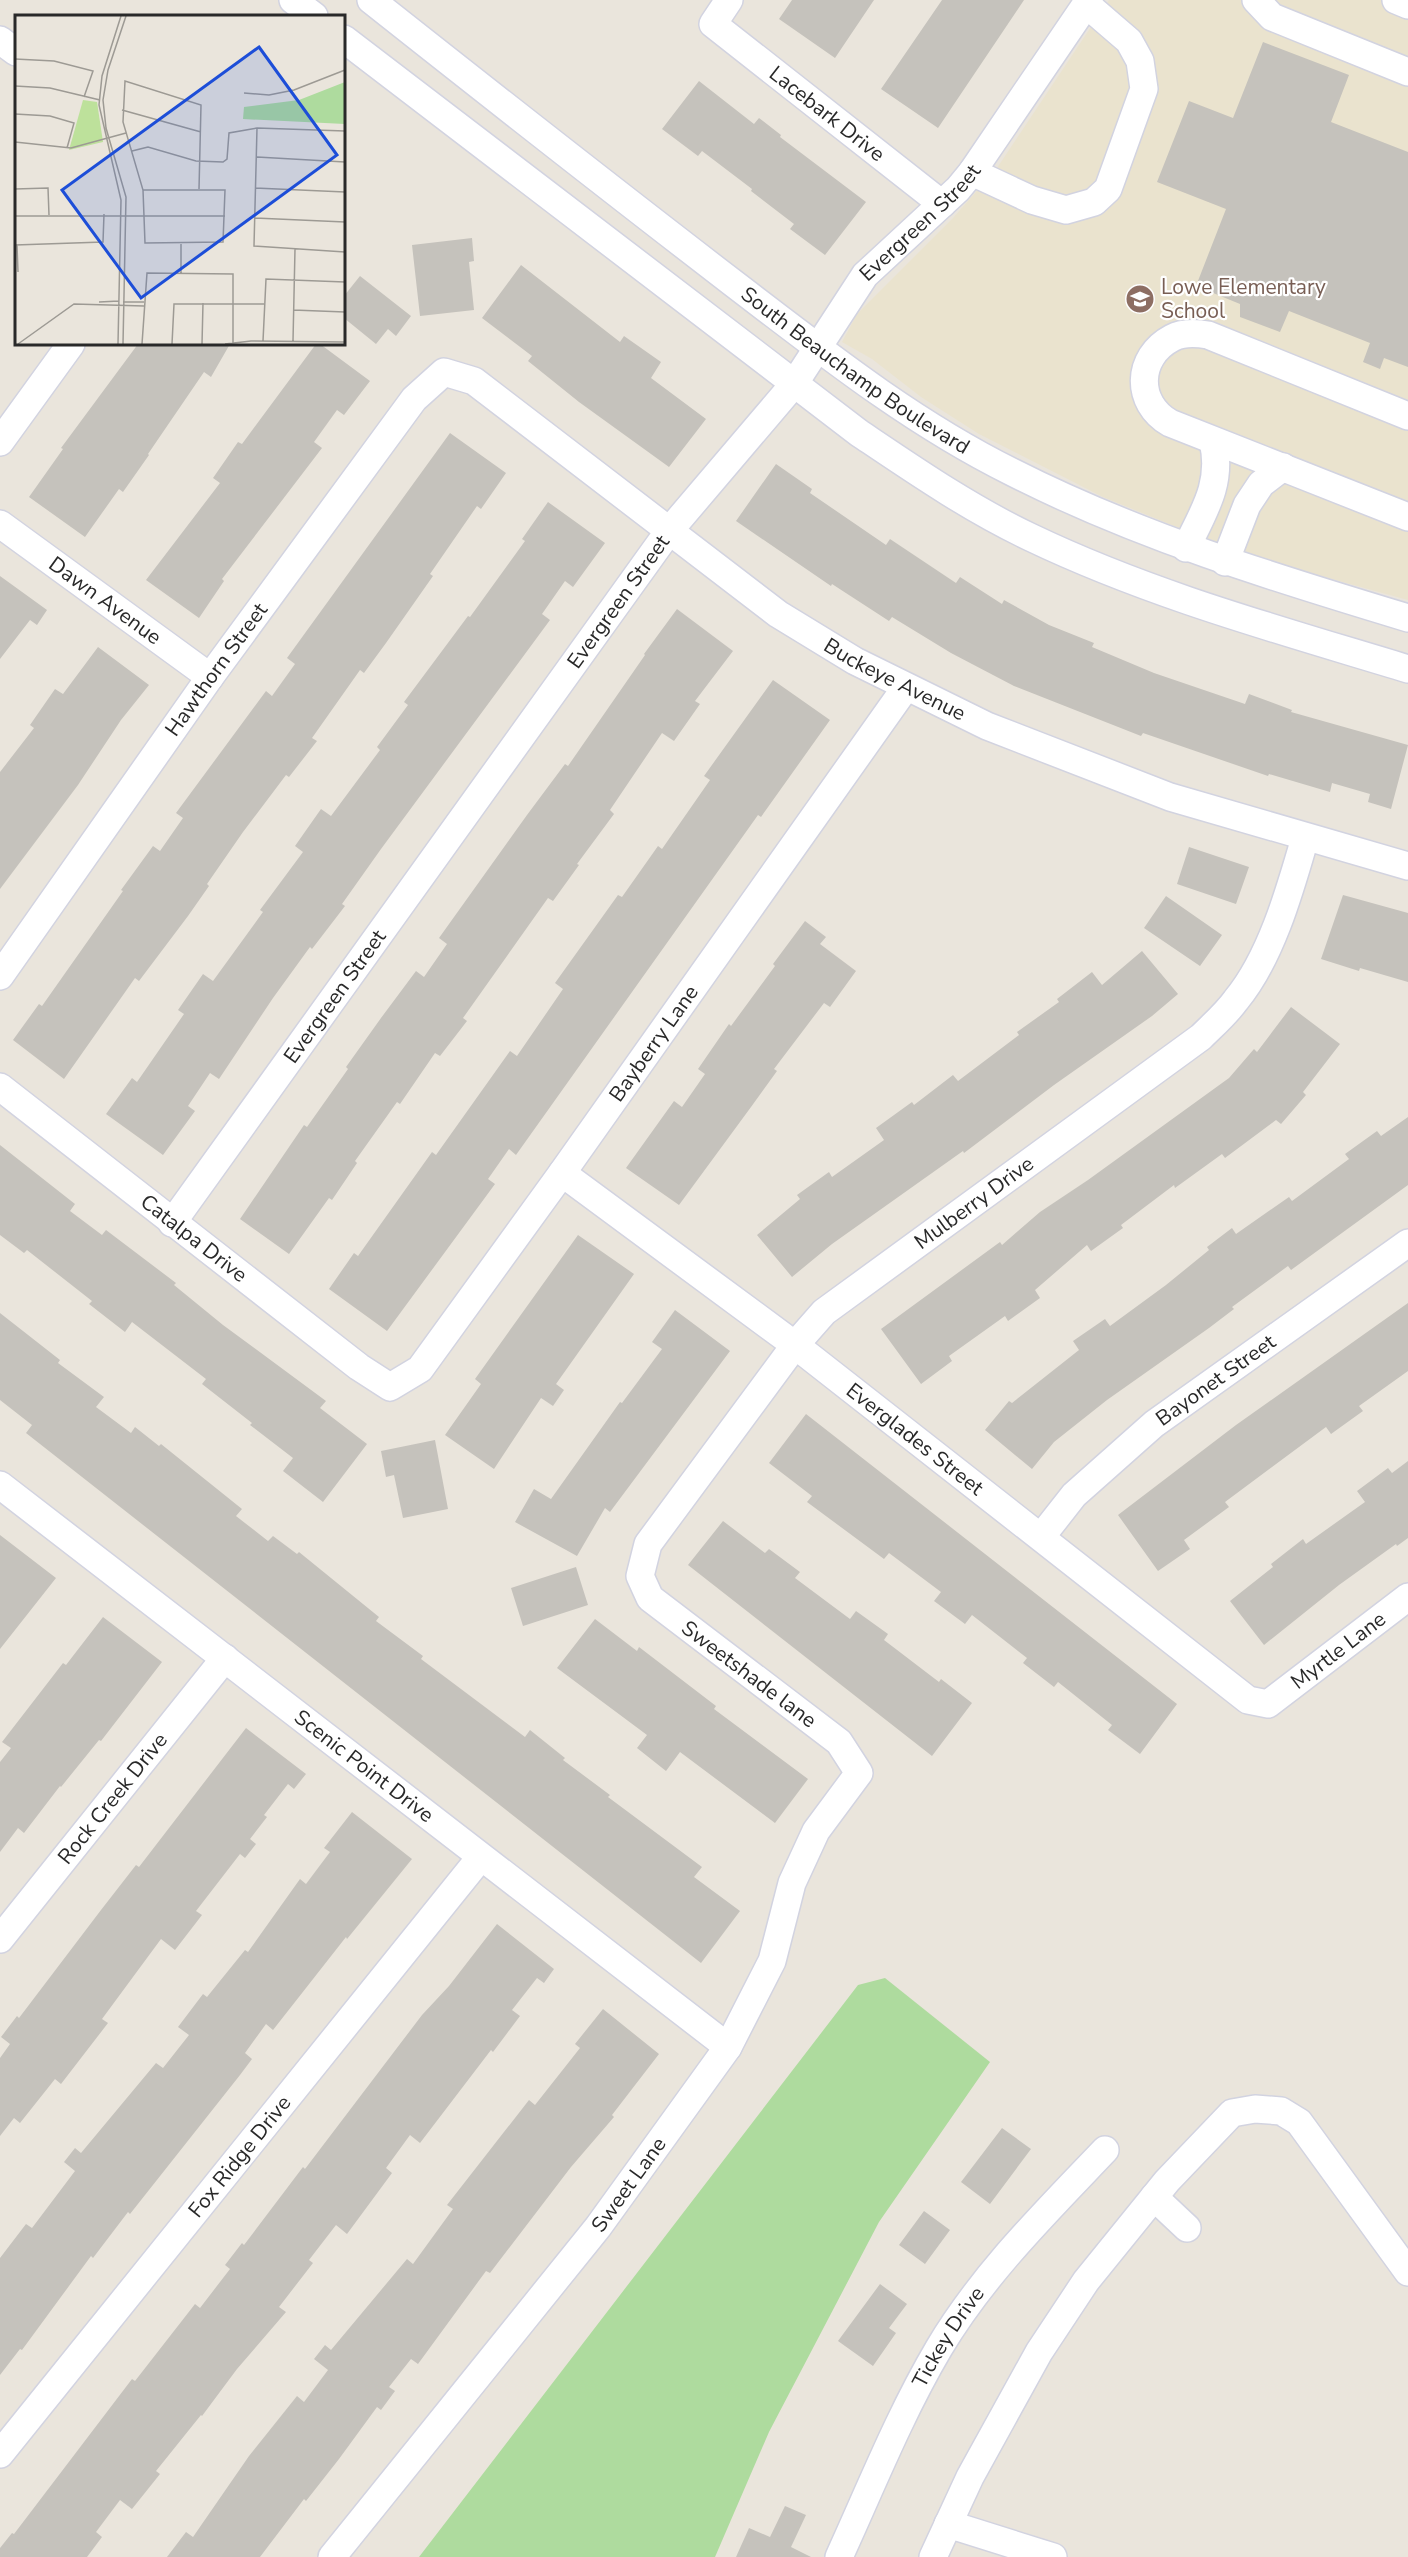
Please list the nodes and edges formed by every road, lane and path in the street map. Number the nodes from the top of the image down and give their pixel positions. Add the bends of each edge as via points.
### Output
1 (293, 0) edge
2 (371, 0) edge
3 (729, 0) edge
4 (1256, 0) edge
5 (1396, 0) edge
6 (1087, 2) edge
7 (1408, 5) edge
8 (313, 15) edge
9 (0, 40) edge
10 (345, 40) edge
11 (15, 51) edge
12 (1408, 72) edge
13 (972, 172) junction
14 (942, 204) junction
15 (70, 345) edge
16 (819, 348) junction
17 (444, 372) joint
18 (794, 384) junction
19 (1408, 416) edge
20 (1213, 441) junction
21 (0, 442) edge
22 (1283, 467) junction
23 (1408, 517) edge
24 (0, 524) edge
25 (669, 531) junction
26 (1186, 548) junction
27 (1225, 562) junction
28 (1408, 618) edge
29 (1408, 669) edge
30 (210, 677) junction
31 (906, 687) junction
32 (1305, 838) junction
33 (1408, 867) edge
34 (0, 976) edge
35 (0, 1087) edge
36 (562, 1173) junction
37 (172, 1223) junction
38 (1408, 1243) edge
39 (795, 1345) junction
40 (390, 1387) joint
41 (0, 1485) edge
42 (1041, 1537) junction
43 (640, 1576) joint
44 (1408, 1596) edge
45 (225, 1658) junction
46 (1268, 1704) joint
47 (859, 1773) joint
48 (480, 1858) junction
49 (0, 1939) edge
50 (728, 2048) junction
51 (1105, 2150) dead end
52 (1154, 2197) junction
53 (1187, 2228) dead end
54 (1408, 2272) edge
55 (0, 2454) edge
56 (948, 2524) junction
57 (332, 2557) edge
58 (839, 2557) edge
59 (933, 2557) edge
60 (1053, 2557) edge

1 - 8 street
2 - 16 street, South Beauchamp Boulevard
3 - 14 street, Lacebark Drive via 713,24
4 - 12 street via 1272,17
5 - 7 street
6 - 13 street, Evergreen Street
6 - 13 street via 1129,40 1140,61 1144,89 1108,189 1094,202 1066,210 1032,200
9 - 11 street
10 - 18 street, South Beauchamp Boulevard
13 - 14 street, Evergreen Street
14 - 16 street, Evergreen Street via 865,275
15 - 21 street
16 - 18 street, Evergreen Street
16 - 26 street, South Beauchamp Boulevard via 920,419 993,463
17 - 25 street, Buckeye Avenue via 474,381
17 - 30 street, Hawthorn Street via 414,399
18 - 25 street, Evergreen Street
18 - 29 street, South Beauchamp Boulevard via 907,466 1029,537 1109,572 1214,610
19 - 20 street via 1208,335 1174,337 1159,347 1149,361 1143,391 1159,417
20 - 22 street
20 - 26 street via 1218,461 1212,492
22 - 23 street
22 - 27 street via 1261,484 1246,505
24 - 30 street, Dawn Avenue
25 - 31 street, Buckeye Avenue via 778,614
25 - 37 street, Evergreen Street
26 - 27 street, South Beauchamp Boulevard
27 - 28 street, South Beauchamp Boulevard
30 - 34 street, Hawthorn Street
31 - 32 street, Buckeye Avenue via 987,726 1170,797
31 - 36 street, Bayberry Lane
32 - 33 street, Buckeye Avenue
32 - 39 street, Mulberry Drive via 1286,902 1263,957 1238,999 1201,1037 824,1312
35 - 37 street, Catalpa Drive
36 - 39 street, Everglades Street
36 - 40 street, Bayberry Lane via 420,1369
37 - 40 street, Catalpa Drive
38 - 42 street, Bayonet Street via 1154,1424 1074,1495
39 - 42 street, Everglades Street
39 - 43 street, Mulberry Drive via 648,1544
41 - 45 street, Scenic Point Drive
42 - 46 street, Everglades Street via 1248,1700
43 - 47 street, Sweetshade lane via 650,1598 839,1742
44 - 46 street, Myrtle Lane
45 - 48 street, Scenic Point Drive
45 - 49 street, Rock Creek Drive
47 - 50 street, Sweet Lane via 816,1831 792,1883 772,1961
48 - 50 street, Scenic Point Drive
48 - 55 street, Fox Ridge Drive
50 - 57 street, Sweet Lane via 598,2227
51 - 58 street, Tickey Drive via 1010,2250 939,2348 905,2411
52 - 53 street
52 - 54 street via 1232,2113 1255,2109 1281,2111 1299,2122 1310,2135
52 - 56 street via 1086,2281 1039,2352
56 - 59 street
56 - 60 street

